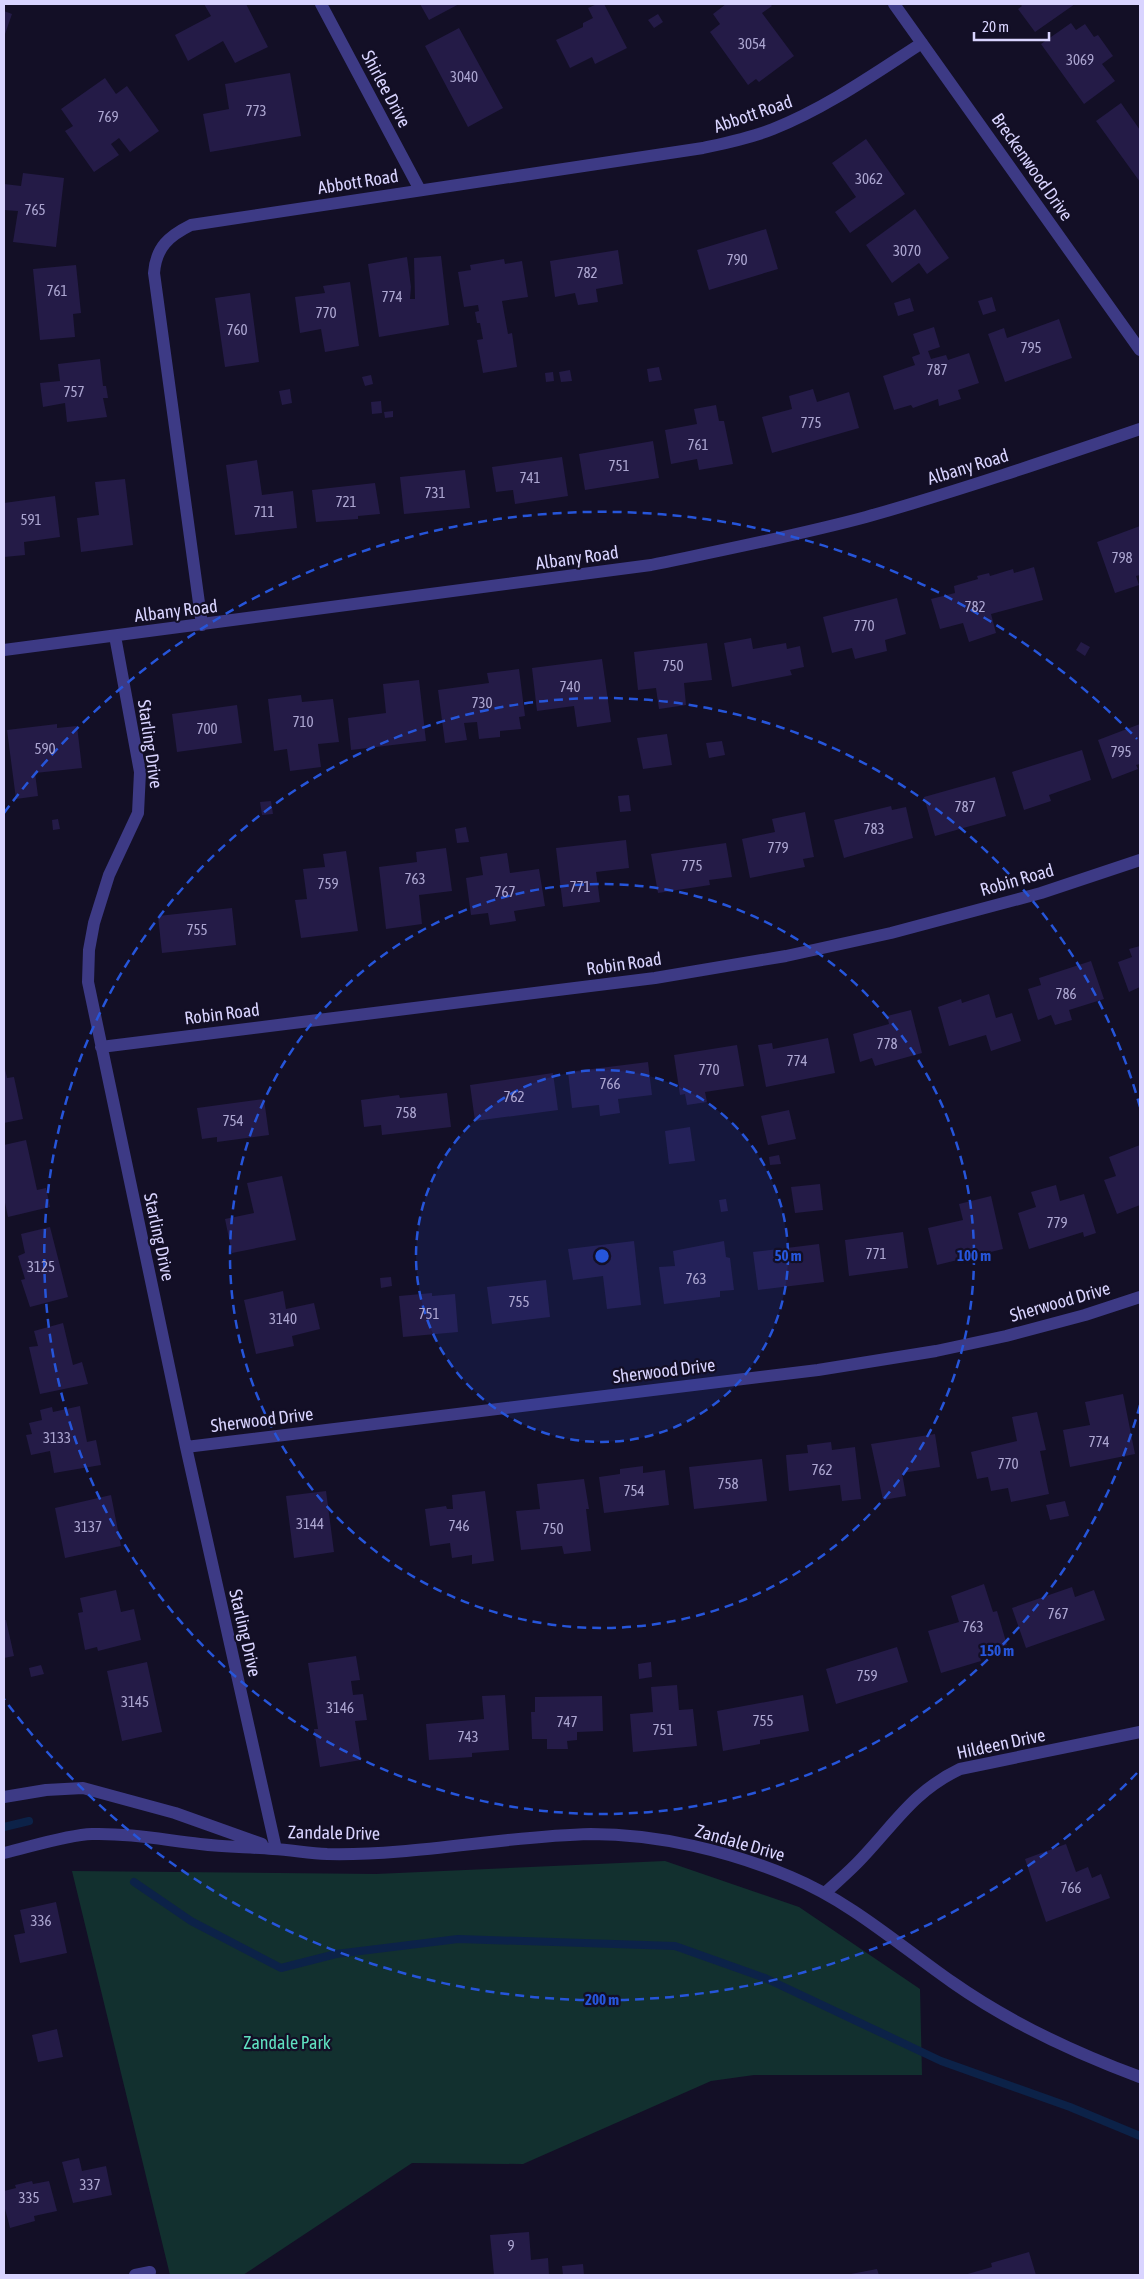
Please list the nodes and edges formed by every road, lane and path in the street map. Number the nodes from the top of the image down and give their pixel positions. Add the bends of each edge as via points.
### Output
1 (321, 4) edge
2 (894, 4) edge
3 (922, 43) junction
4 (420, 190) junction
5 (1140, 350) edge
6 (1140, 429) edge
7 (202, 625) junction
8 (115, 636) junction
9 (4, 650) edge
10 (1140, 860) edge
11 (101, 1046) junction
12 (1140, 1297) edge
13 (186, 1447) junction
14 (1140, 1732) edge
15 (4, 1797) edge
16 (276, 1849) junction
17 (4, 1853) edge
18 (826, 1892) junction
19 (1140, 2076) edge
20 (150, 2272) dead end
21 (135, 2275) edge

1 - 4 street, Shirlee Drive
2 - 3 street, Breckenwood Drive
3 - 4 street, Abbott Road via 805,115 739,140
3 - 5 street, Breckenwood Drive
4 - 7 street, Abbott Road via 191,224 176,232 159,249 154,273
6 - 7 street, Albany Road via 996,478 865,517 744,546 584,576
7 - 8 street, Albany Road
8 - 9 street, Albany Road
8 - 11 street, Starling Drive via 140,772 140,792 134,824 101,896 89,950 88,982
10 - 11 street, Robin Road via 1022,898 891,933 786,956 655,978
11 - 13 street, Starling Drive
12 - 13 street, Sherwood Drive via 1006,1336 828,1368
13 - 16 street, Starling Drive
14 - 18 street, Hildeen Drive via 960,1769 941,1778 925,1789
15 - 16 street, Zandale Drive via 83,1788 175,1813
16 - 17 street, Zandale Drive via 90,1834
16 - 18 street, Zandale Drive via 322,1854 377,1852 589,1834 627,1835 758,1864
18 - 19 street, Zandale Drive via 988,2005 1038,2032
20 - 21 street

